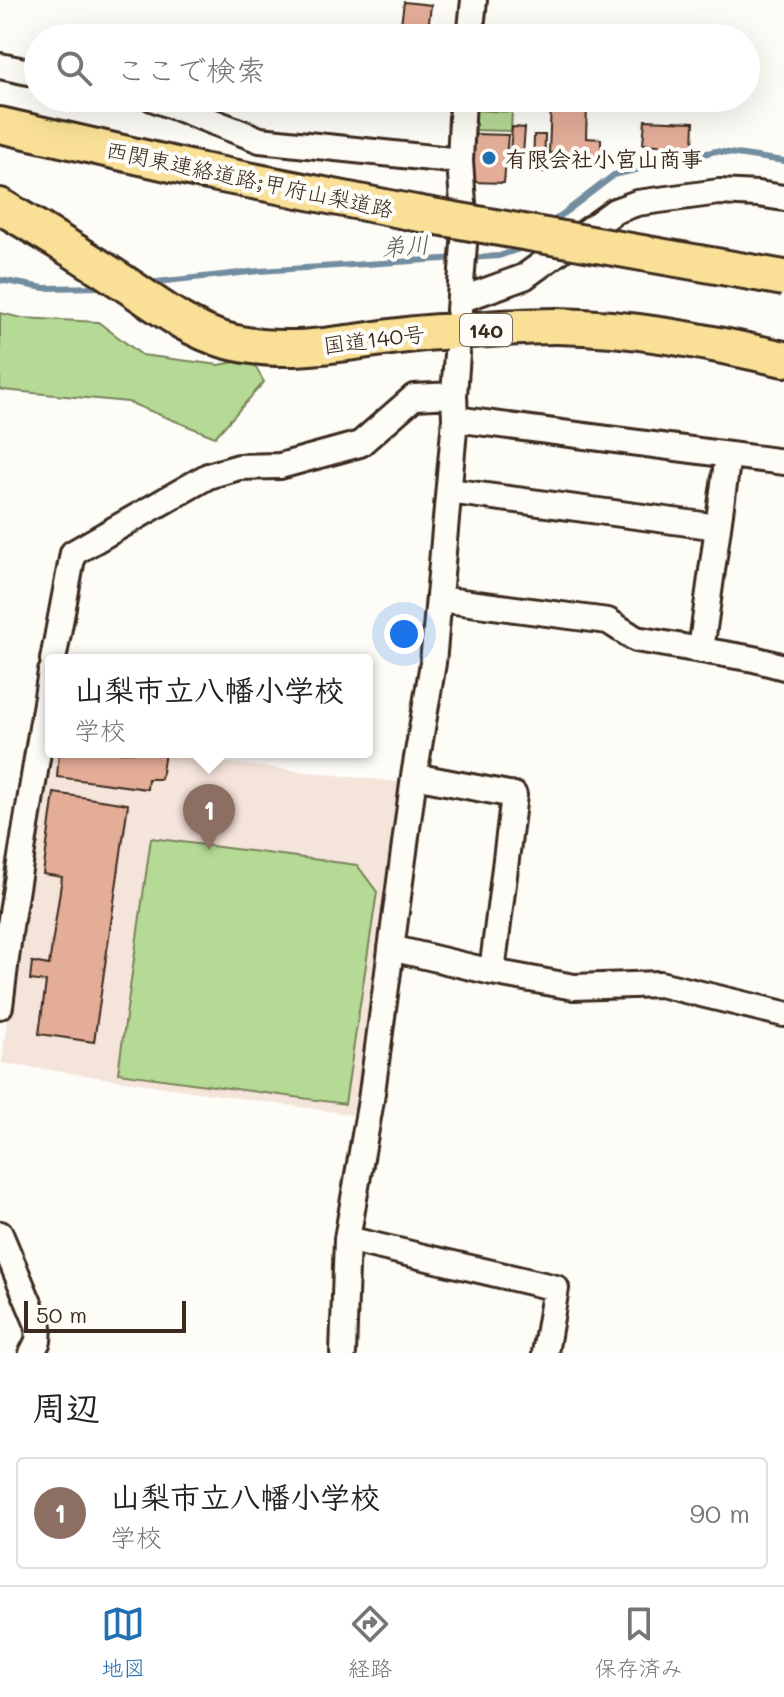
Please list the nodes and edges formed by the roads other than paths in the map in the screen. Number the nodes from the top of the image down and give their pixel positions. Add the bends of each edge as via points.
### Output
1 (474, 0) edge
2 (471, 24) edge
3 (0, 66) edge
4 (24, 71) edge
5 (188, 112) edge
6 (462, 112) edge
7 (0, 125) edge
8 (460, 161) junction
9 (784, 198) edge
10 (0, 206) edge
11 (784, 278) edge
12 (457, 354) dead end
13 (784, 359) edge
14 (454, 407) junction
15 (728, 455) junction
16 (784, 462) edge
17 (449, 491) junction
18 (718, 527) junction
19 (439, 599) junction
20 (701, 650) junction
21 (54, 654) edge
22 (784, 667) edge
23 (45, 705) edge
24 (414, 776) junction
25 (6, 919) edge
26 (391, 948) junction
27 (492, 972) junction
28 (0, 1006) edge
29 (784, 1014) edge
30 (0, 1234) edge
31 (347, 1239) junction
32 (351, 1351) edge
33 (32, 1353) edge
34 (545, 1353) edge

1 - 2 street
3 - 4 street
5 - 8 street via 260,140
6 - 8 street
7 - 11 highway, 西関東連絡道路;甲府山梨道路, bridge via 415,213
8 - 9 street via 465,231 460,298 524,277 615,211 637,203 719,192
10 - 13 highway, 国道140号 / 140 via 190,326 250,347 569,327 693,339
12 - 14 street
14 - 15 street
14 - 17 street
14 - 21 street via 414,397 360,444 280,466 239,467 208,476 73,553
15 - 16 street
15 - 18 street
17 - 18 street
17 - 19 street
18 - 20 street
19 - 20 street via 608,621 636,639
19 - 24 street
20 - 22 street
23 - 25 street
24 - 26 street
24 - 27 street via 514,795
25 - 28 street
26 - 27 street
26 - 31 street
27 - 29 street via 574,987 660,984
30 - 33 street via 39,1327
31 - 32 street
31 - 34 street via 556,1288

